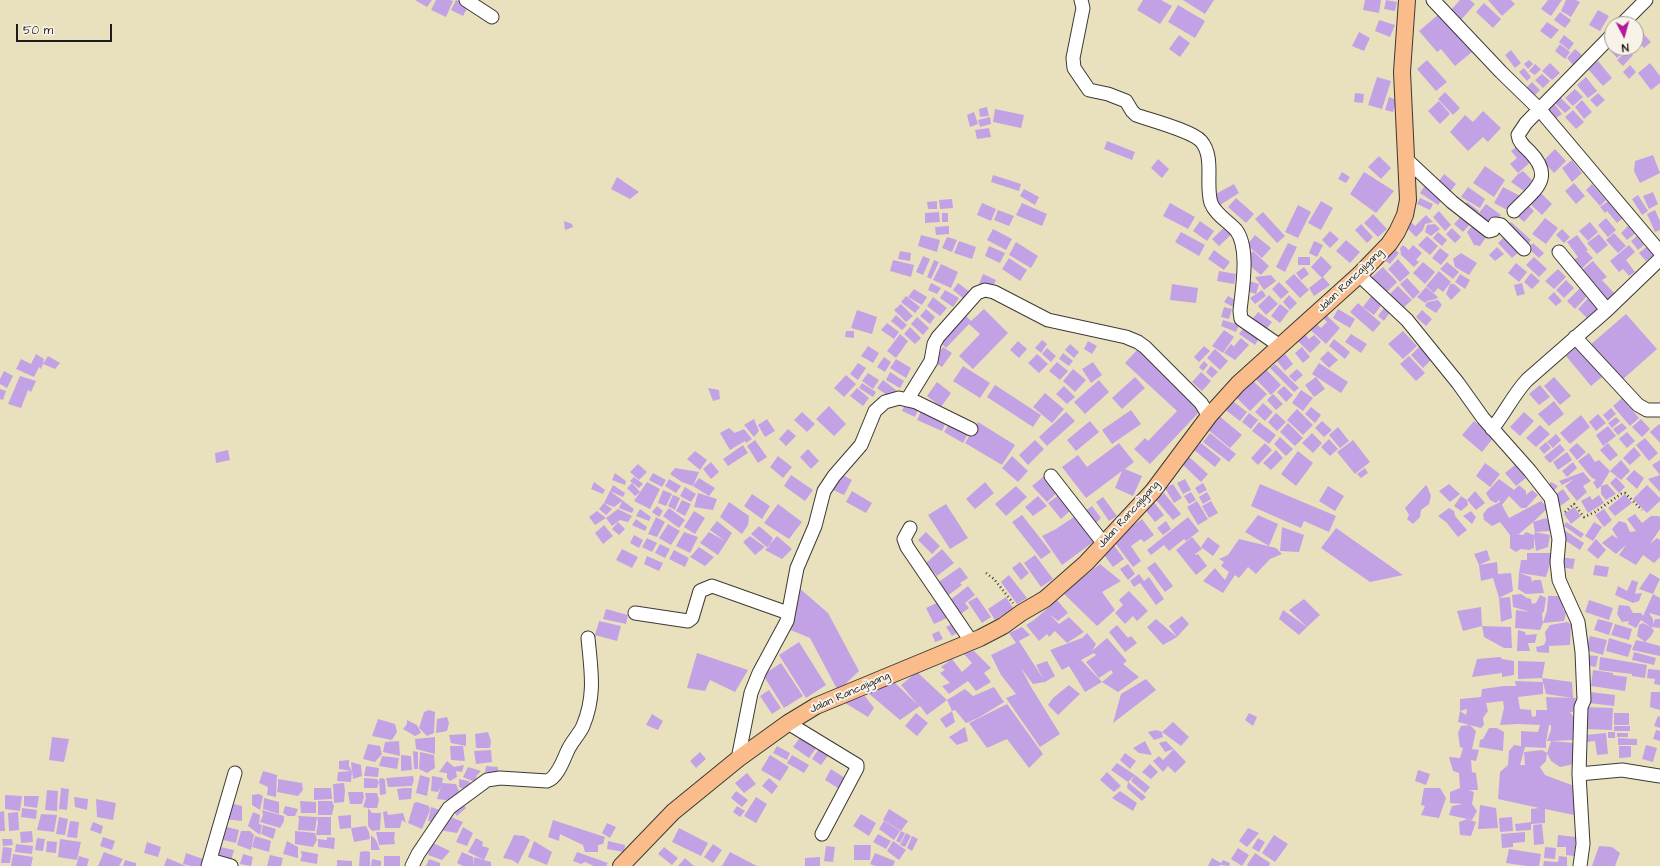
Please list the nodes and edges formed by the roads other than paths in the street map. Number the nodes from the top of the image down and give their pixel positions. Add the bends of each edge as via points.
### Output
1 (466, 0) edge
2 (1081, 0) edge
3 (1407, 0) edge
4 (1433, 0) edge
5 (1646, 0) edge
6 (492, 16) dead end
7 (1630, 16) edge
8 (1604, 43) edge
9 (1540, 110) junction
10 (1407, 160) junction
11 (1514, 211) dead end
12 (1524, 249) dead end
13 (1559, 252) dead end
14 (1660, 252) edge
15 (1660, 259) edge
16 (1359, 275) junction
17 (1607, 310) junction
18 (1575, 337) junction
19 (1280, 346) junction
20 (907, 400) junction
21 (1660, 410) edge
22 (1209, 416) junction
23 (971, 429) dead end
24 (1492, 429) junction
25 (1051, 476) dead end
26 (910, 528) dead end
27 (1104, 544) junction
28 (635, 613) dead end
29 (788, 613) junction
30 (588, 638) dead end
31 (971, 641) junction
32 (788, 723) junction
33 (738, 759) junction
34 (235, 773) dead end
35 (1579, 774) junction
36 (1660, 776) edge
37 (822, 834) dead end
38 (209, 863) edge
39 (231, 866) edge
40 (412, 866) edge
41 (621, 866) edge
42 (1580, 866) edge

1 - 6 street
2 - 19 street via 1083,8 1073,58 1074,68 1090,91 1126,101 1136,115 1191,134 1201,141 1206,149 1212,204 1240,235 1244,257 1241,319
3 - 10 main road, Jalan Rancajigang via 1402,72
4 - 9 street
5 - 7 street
8 - 9 street
9 - 11 street via 1518,135 1519,141 1533,155 1542,170 1542,178 1539,185
9 - 14 street
10 - 12 street via 1452,202 1489,231 1493,230 1495,224 1501,225
10 - 16 main road, Jalan Rancajigang via 1408,200 1405,215 1389,244
13 - 17 street
15 - 17 street
16 - 19 main road, Jalan Rancajigang
16 - 24 street via 1407,320
17 - 18 street
18 - 21 street via 1638,405 1647,410
18 - 24 street via 1519,389
19 - 22 main road, Jalan Rancajigang via 1259,363
20 - 22 street via 931,361 935,341 977,293 985,290 994,292 1048,320 1126,337 1138,342 1201,403
20 - 23 street
20 - 29 street via 891,400 875,410 861,445 824,491 815,526 796,568
22 - 27 main road, Jalan Rancajigang via 1153,491
24 - 35 street via 1551,498 1559,539 1559,580 1578,622 1582,652 1584,700 1581,708
25 - 27 street
26 - 31 street via 904,538 907,547
27 - 31 main road, Jalan Rancajigang via 1045,599 1003,626
28 - 29 street via 690,621 700,591 712,586
29 - 33 street via 785,625 753,688
30 - 40 street via 591,703 582,727 551,779 487,780 449,808
31 - 32 main road, Jalan Rancajigang via 816,706
32 - 33 main road, Jalan Rancajigang
32 - 37 street via 857,765
33 - 41 main road, Jalan Rancajigang via 673,812
34 - 38 street
35 - 36 street via 1622,770
35 - 42 street via 1583,844
38 - 39 street

